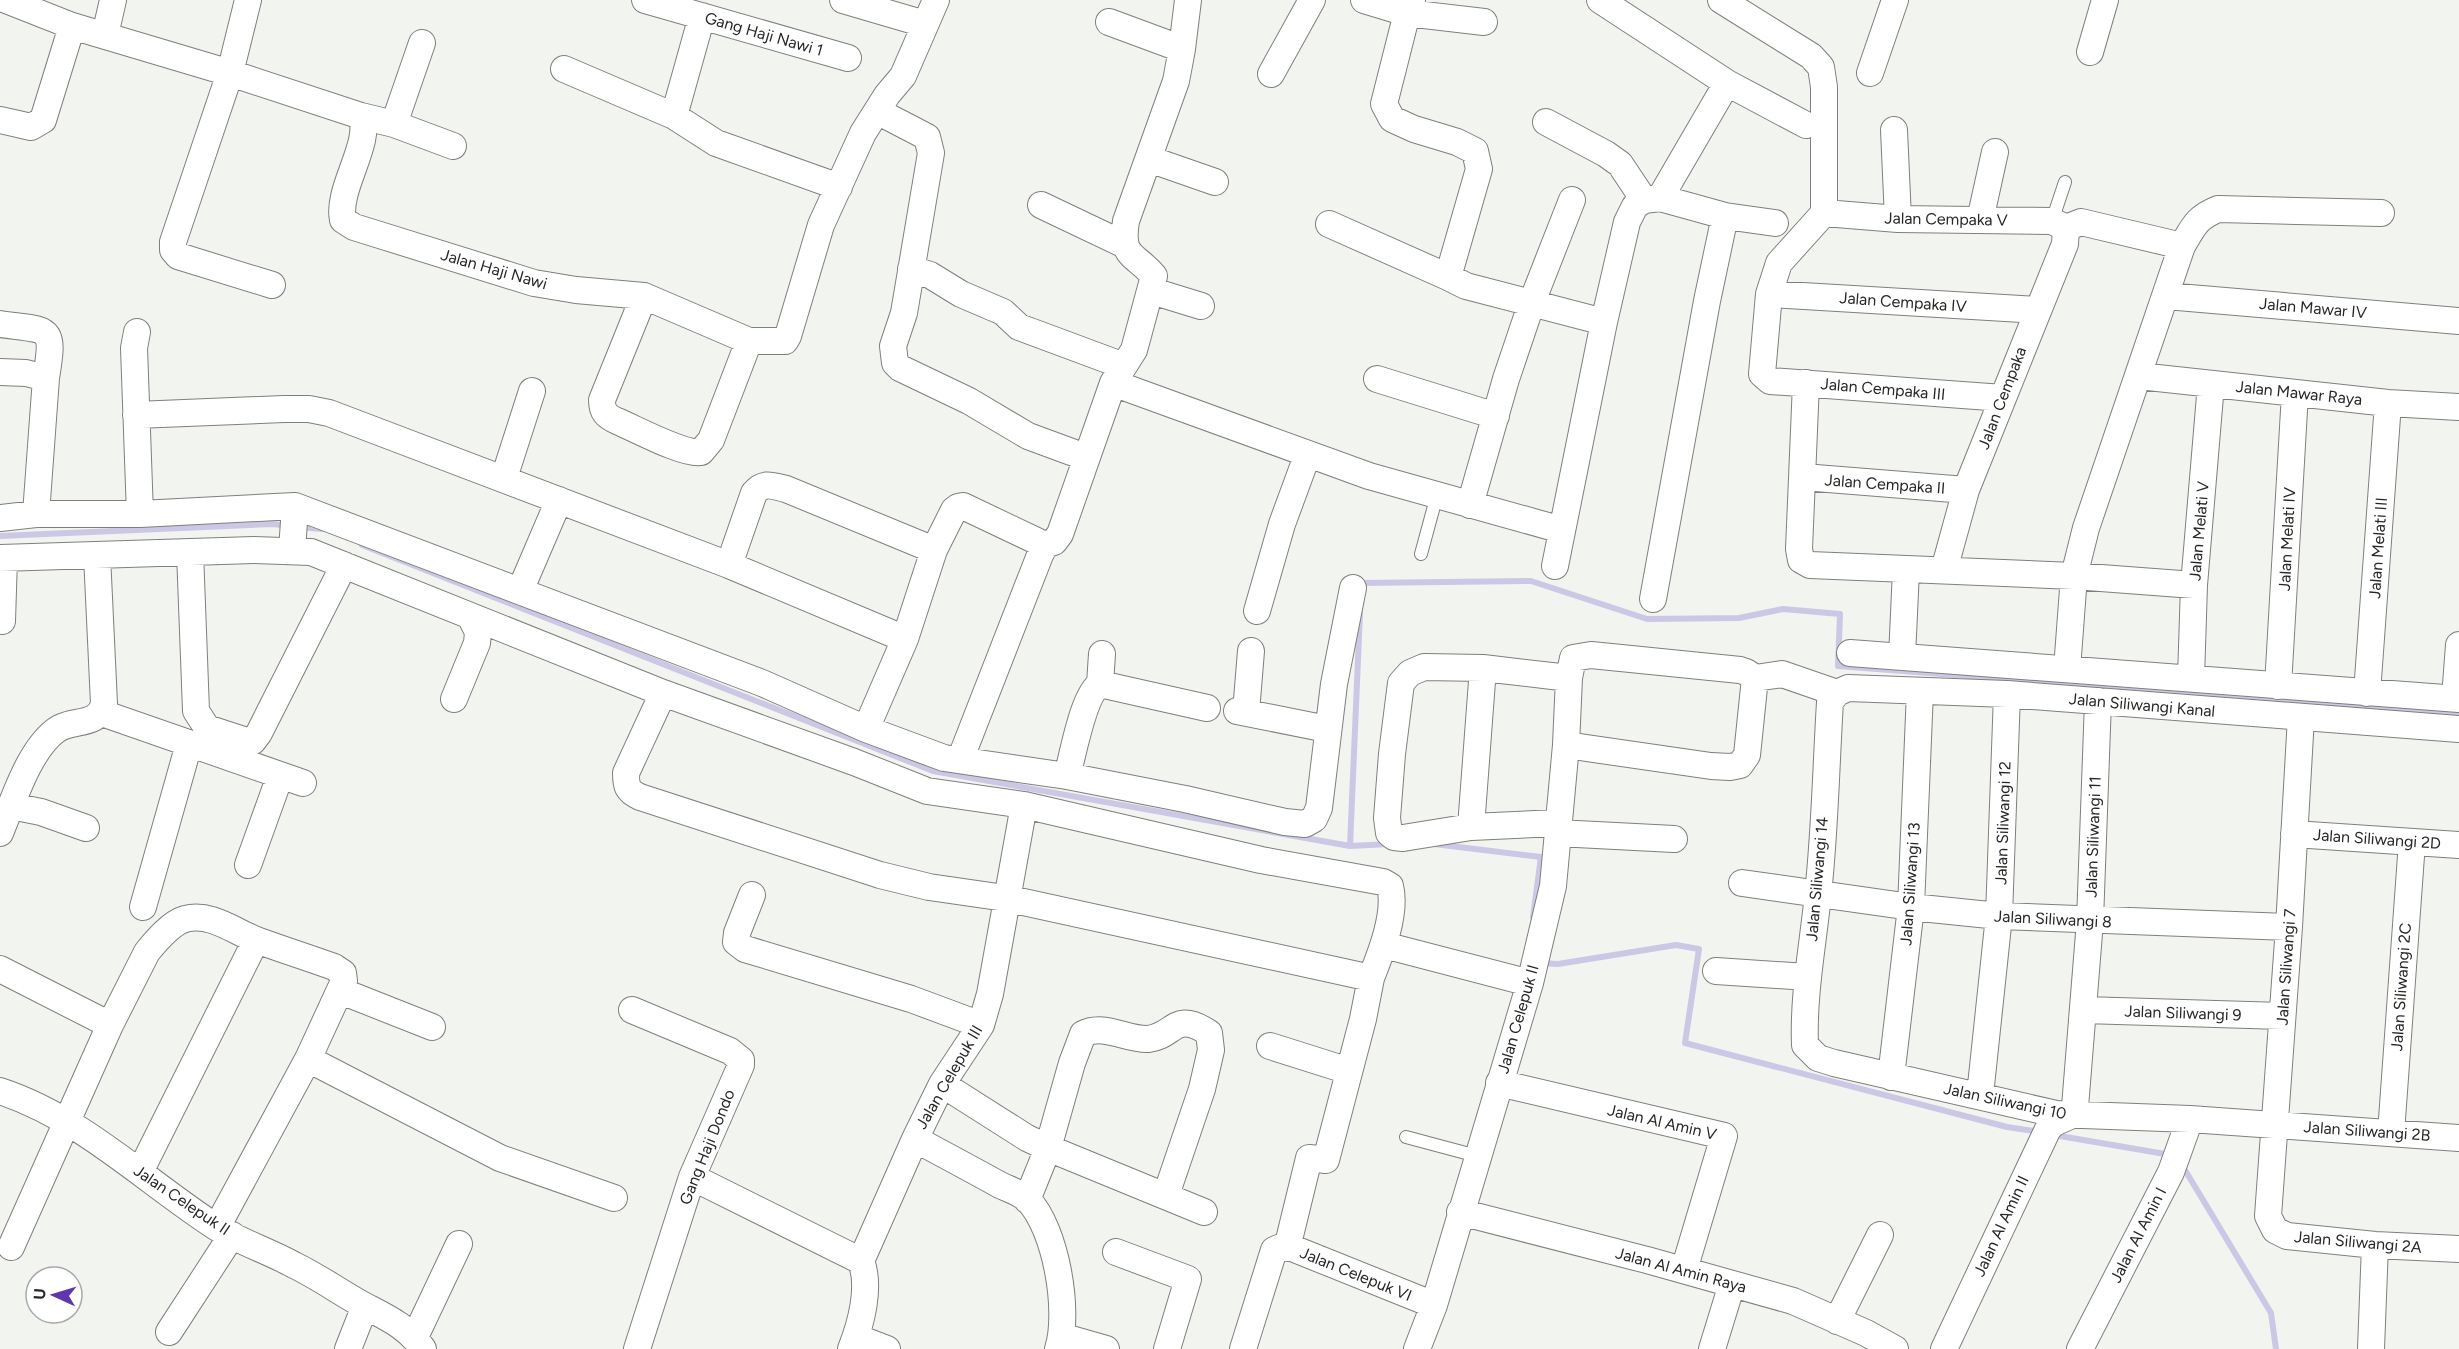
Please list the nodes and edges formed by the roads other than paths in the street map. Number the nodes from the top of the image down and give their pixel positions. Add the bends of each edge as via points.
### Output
1 (6, 0) edge
2 (113, 0) edge
3 (248, 0) edge
4 (645, 0) edge
5 (843, 0) edge
6 (936, 0) edge
7 (1188, 0) edge
8 (1311, 0) edge
9 (1364, 0) edge
10 (1600, 0) edge
11 (1721, 0) edge
12 (1895, 0) edge
13 (2104, 0) edge
14 (1409, 7) edge
15 (702, 16) junction
16 (1109, 22) dead end
17 (1484, 22) dead end
18 (925, 24) junction
19 (72, 26) junction
20 (105, 35) junction
21 (422, 43) dead end
22 (1182, 50) junction
23 (2090, 52) dead end
24 (848, 58) dead end
25 (564, 69) dead end
26 (230, 73) junction
27 (1870, 73) dead end
28 (1271, 74) dead end
29 (1727, 83) junction
30 (877, 111) junction
31 (361, 116) junction
32 (674, 116) junction
33 (0, 120) edge
34 (1546, 122) dead end
35 (394, 124) junction
36 (1806, 125) dead end
37 (1894, 130) dead end
38 (453, 146) dead end
39 (1995, 152) dead end
40 (1149, 159) junction
41 (1215, 182) dead end
42 (2065, 182) dead end
43 (839, 187) junction
44 (1652, 199) junction
45 (1572, 200) dead end
46 (1041, 205) dead end
47 (1824, 213) junction
48 (2381, 213) dead end
49 (1725, 216) junction
50 (1898, 219) junction
51 (1980, 220) junction
52 (1775, 223) dead end
53 (1329, 224) dead end
54 (2059, 225) junction
55 (1125, 245) junction
56 (2182, 246) junction
57 (911, 269) junction
58 (1448, 277) junction
59 (272, 285) dead end
60 (1152, 291) junction
61 (1769, 294) junction
62 (644, 296) junction
63 (2166, 296) junction
64 (1532, 302) junction
65 (1201, 306) dead end
66 (2037, 310) junction
67 (2459, 321) edge
68 (1604, 322) junction
69 (0, 324) edge
70 (137, 332) dead end
71 (749, 340) junction
72 (0, 372) edge
73 (1118, 375) junction
74 (2139, 376) junction
75 (46, 378) junction
76 (1377, 379) dead end
77 (1806, 383) junction
78 (2211, 384) junction
79 (532, 391) dead end
80 (2295, 393) junction
81 (2003, 398) junction
82 (2388, 403) junction
83 (2459, 407) edge
84 (136, 415) junction
85 (1496, 416) junction
86 (1307, 456) junction
87 (1085, 457) junction
88 (1803, 477) junction
89 (504, 478) junction
90 (1966, 490) junction
91 (1437, 495) junction
92 (559, 500) junction
93 (1470, 505) junction
94 (294, 510) junction
95 (36, 514) junction
96 (140, 514) junction
97 (0, 518) edge
98 (1562, 531) junction
99 (1045, 545) junction
100 (292, 546) junction
101 (934, 550) junction
102 (190, 552) junction
103 (1421, 554) dead end
104 (97, 555) junction
105 (2, 558) edge
106 (344, 565) junction
107 (729, 565) junction
108 (1555, 566) dead end
109 (1906, 570) junction
110 (1944, 570) junction
111 (2074, 576) junction
112 (2194, 585) junction
113 (1353, 588) dead end
114 (520, 591) junction
115 (1653, 599) dead end
116 (1257, 611) dead end
117 (470, 616) junction
118 (2, 621) dead end
119 (905, 639) junction
120 (2459, 645) edge
121 (1251, 651) dead end
122 (1850, 653) dead end
123 (1102, 654) dead end
124 (1902, 657) junction
125 (1483, 669) junction
126 (2067, 669) junction
127 (1569, 678) junction
128 (1755, 678) junction
129 (2191, 678) junction
130 (1100, 684) junction
131 (2278, 686) junction
132 (1920, 691) junction
133 (663, 693) junction
134 (2367, 693) junction
135 (2007, 694) junction
136 (1833, 697) junction
137 (2457, 698) edge
138 (454, 699) dead end
139 (2098, 701) junction
140 (1207, 708) dead end
141 (102, 713) junction
142 (2301, 717) junction
143 (866, 729) junction
144 (1327, 729) junction
145 (2459, 729) edge
146 (189, 744) junction
147 (1566, 745) junction
148 (940, 772) junction
149 (1067, 776) junction
150 (12, 806) junction
151 (1024, 806) junction
152 (1471, 827) junction
153 (86, 828) dead end
154 (1558, 828) junction
155 (0, 833) edge
156 (2294, 834) junction
157 (1674, 839) dead end
158 (2412, 842) junction
159 (2459, 845) edge
160 (249, 865) dead end
161 (1742, 883) dead end
162 (1818, 894) junction
163 (752, 895) dead end
164 (1005, 898) junction
165 (143, 908) dead end
166 (1911, 908) junction
167 (1999, 916) junction
168 (2090, 921) junction
169 (2289, 927) junction
170 (256, 940) junction
171 (1384, 945) junction
172 (0, 969) edge
173 (1716, 970) dead end
174 (1807, 977) junction
175 (1371, 978) junction
176 (1531, 980) junction
177 (341, 991) junction
178 (632, 1010) dead end
179 (2084, 1010) junction
180 (2282, 1016) junction
181 (110, 1025) junction
182 (981, 1025) junction
183 (432, 1028) dead end
184 (1270, 1046) dead end
185 (1811, 1053) joint
186 (308, 1059) junction
187 (1349, 1071) junction
188 (1891, 1077) junction
189 (1499, 1083) junction
190 (942, 1084) junction
191 (0, 1091) edge
192 (1980, 1095) junction
193 (2072, 1115) junction
194 (66, 1122) junction
195 (2276, 1124) junction
196 (2187, 1130) junction
197 (2391, 1133) junction
198 (1406, 1137) dead end
199 (915, 1138) junction
200 (2459, 1138) edge
201 (1048, 1148) junction
202 (1477, 1156) junction
203 (140, 1172) junction
204 (692, 1177) junction
205 (1166, 1195) junction
206 (614, 1198) dead end
207 (1028, 1200) junction
208 (1204, 1212) dead end
209 (1460, 1212) junction
210 (2268, 1216) joint
211 (225, 1231) junction
212 (1880, 1235) dead end
213 (459, 1244) dead end
214 (2375, 1245) junction
215 (11, 1246) dead end
216 (1287, 1248) junction
217 (2459, 1249) edge
218 (1116, 1252) dead end
219 (861, 1261) junction
220 (1684, 1270) junction
221 (1732, 1284) junction
222 (1434, 1305) junction
223 (365, 1306) junction
224 (1837, 1321) junction
225 (169, 1332) dead end
226 (1862, 1341) edge
227 (419, 1343) edge
228 (854, 1343) edge
229 (1065, 1344) edge
230 (348, 1349) edge
231 (637, 1349) edge
232 (887, 1349) edge
233 (1106, 1349) edge
234 (1167, 1349) edge
235 (1243, 1349) edge
236 (1417, 1349) edge
237 (1712, 1349) edge
238 (1895, 1349) edge
239 (1944, 1349) edge
240 (2080, 1349) edge
241 (2370, 1349) edge

1 - 19 street
2 - 20 street
3 - 26 street
4 - 15 street, Gang Haji Nawi 1
5 - 18 street
6 - 18 street, Jalan Haji Nawi
7 - 22 street
8 - 28 street
9 - 14 street
10 - 29 street
11 - 47 street via 1811,56 1821,67
12 - 27 street
13 - 23 street
14 - 17 street
14 - 58 street via 1384,104 1392,119 1474,151 1479,169
15 - 24 street, Gang Haji Nawi 1
15 - 32 street
16 - 22 street
18 - 30 street, Jalan Haji Nawi via 903,76
19 - 20 street
19 - 33 street via 43,120 31,126
20 - 26 street
21 - 35 street
22 - 40 street via 1176,81
25 - 32 street
26 - 31 street
26 - 59 street via 173,249 178,256
29 - 36 street
29 - 44 street
30 - 43 street, Jalan Haji Nawi
30 - 57 street via 927,137 930,144
31 - 35 street
31 - 62 street, Jalan Haji Nawi via 365,124 340,208 343,220 354,227 534,283
32 - 43 street via 716,143
34 - 44 street via 1620,164
35 - 38 street
37 - 50 street
39 - 51 street
40 - 41 street
40 - 55 street via 1126,221
42 - 54 lane
43 - 71 street, Jalan Haji Nawi via 821,225 788,336 778,342
44 - 49 street
44 - 68 street via 1635,206 1627,222
45 - 64 street
46 - 55 street
47 - 50 street, Jalan Cempaka V
47 - 61 street via 1779,263
48 - 56 street via 2218,209 2201,216
49 - 52 street
49 - 115 street
50 - 51 street, Jalan Cempaka V
51 - 54 street, Jalan Cempaka V
53 - 58 street
54 - 56 street, Jalan Cempaka V via 2081,222
54 - 66 street, Jalan Cempaka via 2065,244
55 - 60 street via 1132,257 1154,276
56 - 63 street
57 - 73 street via 1003,312 1018,327
57 - 87 street via 893,346 895,363 1028,436
58 - 64 street via 1466,286
60 - 65 street
60 - 73 street via 1134,350
61 - 66 street, Jalan Cempaka IV
61 - 77 street, Jalan Cempaka III via 1764,379
62 - 71 street, Jalan Haji Nawi
62 - 71 street via 602,400 602,410 617,421 681,449 701,452 711,440
63 - 67 street, Jalan Mawar IV
63 - 74 street
64 - 68 street
64 - 85 street
66 - 81 street, Jalan Cempaka
68 - 98 street
69 - 75 street via 48,334 51,349
70 - 84 street
72 - 75 street
73 - 86 street
73 - 87 street
74 - 78 street, Jalan Mawar Raya
74 - 111 street via 2086,528
75 - 95 street
76 - 85 street
77 - 81 street, Jalan Cempaka III
77 - 88 street
78 - 80 street, Jalan Mawar Raya
78 - 112 street, Jalan Melati V
79 - 89 street
80 - 82 street, Jalan Mawar Raya
80 - 131 street, Jalan Melati IV
81 - 90 street, Jalan Cempaka
82 - 83 street, Jalan Mawar Raya
82 - 134 street, Jalan Melati III
84 - 89 street via 309,409 381,431
84 - 96 street
85 - 93 street
86 - 91 street
86 - 116 street
87 - 99 street via 1060,534
88 - 90 street, Jalan Cempaka II
88 - 109 street via 1799,549 1802,560 1810,565
89 - 92 street
90 - 110 street, Jalan Cempaka
91 - 93 street
91 - 103 lane
92 - 107 street
92 - 114 street
93 - 98 street
94 - 96 street
94 - 100 street
94 - 114 street
95 - 96 street
95 - 97 street
98 - 108 street
99 - 101 street via 963,506 954,510
99 - 148 street
100 - 102 street
100 - 106 street
101 - 107 street via 767,484 754,492
101 - 119 street
102 - 104 street
102 - 106 street via 196,711 207,728 247,741 253,741 259,733
104 - 105 street
104 - 141 street
105 - 118 street
106 - 117 street
107 - 119 street
109 - 110 street
109 - 124 street
110 - 111 street
111 - 112 street
111 - 126 street
112 - 129 street, Jalan Melati V
113 - 144 street
114 - 143 street via 762,683
117 - 133 street
117 - 138 street via 477,643
119 - 143 street
120 - 137 street
121 - 144 street via 1241,712
122 - 124 street
123 - 130 street
124 - 126 street
125 - 127 street
125 - 152 street
125 - 152 street via 1424,667 1410,673 1401,683 1387,818 1389,834 1403,838
126 - 129 street
127 - 128 street via 1573,658 1591,655 1740,670
127 - 147 street, Jalan Celepuk II
128 - 136 street via 1782,674
128 - 147 street via 1747,755 1740,765 1711,766
129 - 131 street
130 - 140 street
130 - 149 street via 1088,701
131 - 134 street
132 - 135 street, Jalan Siliwangi Kanal
132 - 136 street, Jalan Siliwangi Kanal via 1848,688
132 - 166 street, Jalan Siliwangi 13
133 - 148 street via 854,762
133 - 164 street via 626,773 626,787 631,793 880,875
134 - 137 street
135 - 139 street, Jalan Siliwangi Kanal
135 - 167 street, Jalan Siliwangi 12
136 - 162 street, Jalan Siliwangi 14
139 - 142 street, Jalan Siliwangi Kanal
139 - 168 street, Jalan Siliwangi 11
141 - 146 street
141 - 150 street via 97,719 54,732 27,770
142 - 145 street, Jalan Siliwangi Kanal
142 - 156 street, Jalan Siliwangi 7
143 - 148 street
144 - 149 street via 1319,808 1314,819 1305,824
146 - 160 street via 291,779
146 - 165 street
147 - 154 street, Jalan Celepuk II
148 - 149 street
148 - 151 street
150 - 153 street
150 - 155 street
151 - 164 street, Jalan Celepuk III
151 - 171 street via 1261,860 1383,882 1390,886 1393,896
152 - 154 street
154 - 157 street
154 - 176 street, Jalan Celepuk II via 1553,886
156 - 158 street, Jalan Siliwangi 2D
156 - 169 street, Jalan Siliwangi 7
158 - 159 street, Jalan Siliwangi 2D
158 - 197 street, Jalan Siliwangi 2C
161 - 162 street, Jalan Siliwangi 8
162 - 166 street, Jalan Siliwangi 8
162 - 174 street, Jalan Siliwangi 14
163 - 182 street via 736,942 746,949 911,999
164 - 175 street
164 - 182 street, Jalan Celepuk III via 990,994
166 - 167 street, Jalan Siliwangi 8
166 - 188 street, Jalan Siliwangi 13
167 - 168 street, Jalan Siliwangi 8
167 - 192 street, Jalan Siliwangi 12
168 - 169 street, Jalan Siliwangi 8
168 - 179 street, Jalan Siliwangi 11
169 - 180 street, Jalan Siliwangi 7
170 - 177 street via 334,967 343,973
170 - 181 street via 225,924 199,917 183,919 147,952
170 - 203 street
171 - 175 street
171 - 176 street
172 - 181 street
173 - 174 street
174 - 185 street, Jalan Siliwangi 14 via 1805,1045
175 - 187 street
176 - 189 street, Jalan Celepuk II
177 - 183 street
177 - 186 street
178 - 204 street, Gang Haji Dondo via 730,1051 741,1061
179 - 180 street, Jalan Siliwangi 9
179 - 193 street, Jalan Siliwangi 11
180 - 195 street, Jalan Siliwangi 7
181 - 194 street
182 - 190 street, Jalan Celepuk III
184 - 187 street
185 - 188 street, Jalan Siliwangi 10 via 1834,1064
186 - 206 street via 500,1158
186 - 211 street
187 - 216 street via 1326,1160 1309,1158
188 - 192 street, Jalan Siliwangi 10
189 - 202 street, Jalan Celepuk II
189 - 220 street, Jalan Al Amin V via 1724,1136
190 - 199 street, Jalan Celepuk III
190 - 201 street
191 - 194 street, Jalan Celepuk II via 35,1104
192 - 193 street, Jalan Siliwangi 10
193 - 196 street, Jalan Siliwangi 10
193 - 239 street, Jalan Al Amin II via 2048,1129
194 - 203 street, Jalan Celepuk II
194 - 215 street
195 - 196 street, Jalan Siliwangi 10
195 - 197 street, Jalan Siliwangi 2B
195 - 210 street, Jalan Siliwangi 7
196 - 240 street, Jalan Al Amin I via 2171,1172
197 - 200 street, Jalan Siliwangi 2B
198 - 202 lane
199 - 207 street, Jalan Celepuk III
199 - 219 street
201 - 205 street
201 - 205 street via 1083,1034 1110,1032 1147,1039 1173,1027 1195,1024 1209,1033 1211,1050
201 - 207 street
202 - 209 street, Jalan Celepuk II
203 - 211 street, Jalan Celepuk II
204 - 219 street
204 - 231 street, Gang Haji Dondo
205 - 208 street
207 - 229 street via 1048,1233 1055,1260
209 - 220 street, Jalan Al Amin Raya
209 - 222 street, Jalan Celepuk II
210 - 214 street, Jalan Siliwangi 2A via 2275,1230 2287,1236
211 - 223 street, Jalan Celepuk II via 294,1264
211 - 225 street
212 - 224 street
213 - 227 street
214 - 217 street, Jalan Siliwangi 2A
214 - 241 street
216 - 222 street, Jalan Celepuk VI
216 - 235 street, Jalan Celepuk VI via 1274,1251
218 - 234 street via 1188,1279
219 - 228 street via 866,1279
220 - 221 street, Jalan Al Amin Raya
221 - 224 street, Jalan Al Amin Raya via 1793,1301
221 - 237 street
222 - 236 street, Jalan Celepuk II
223 - 227 street, Jalan Celepuk II via 386,1316
223 - 230 street
224 - 226 street, Jalan Al Amin Raya
226 - 238 street, Jalan Al Amin Raya
228 - 232 street
229 - 233 street

